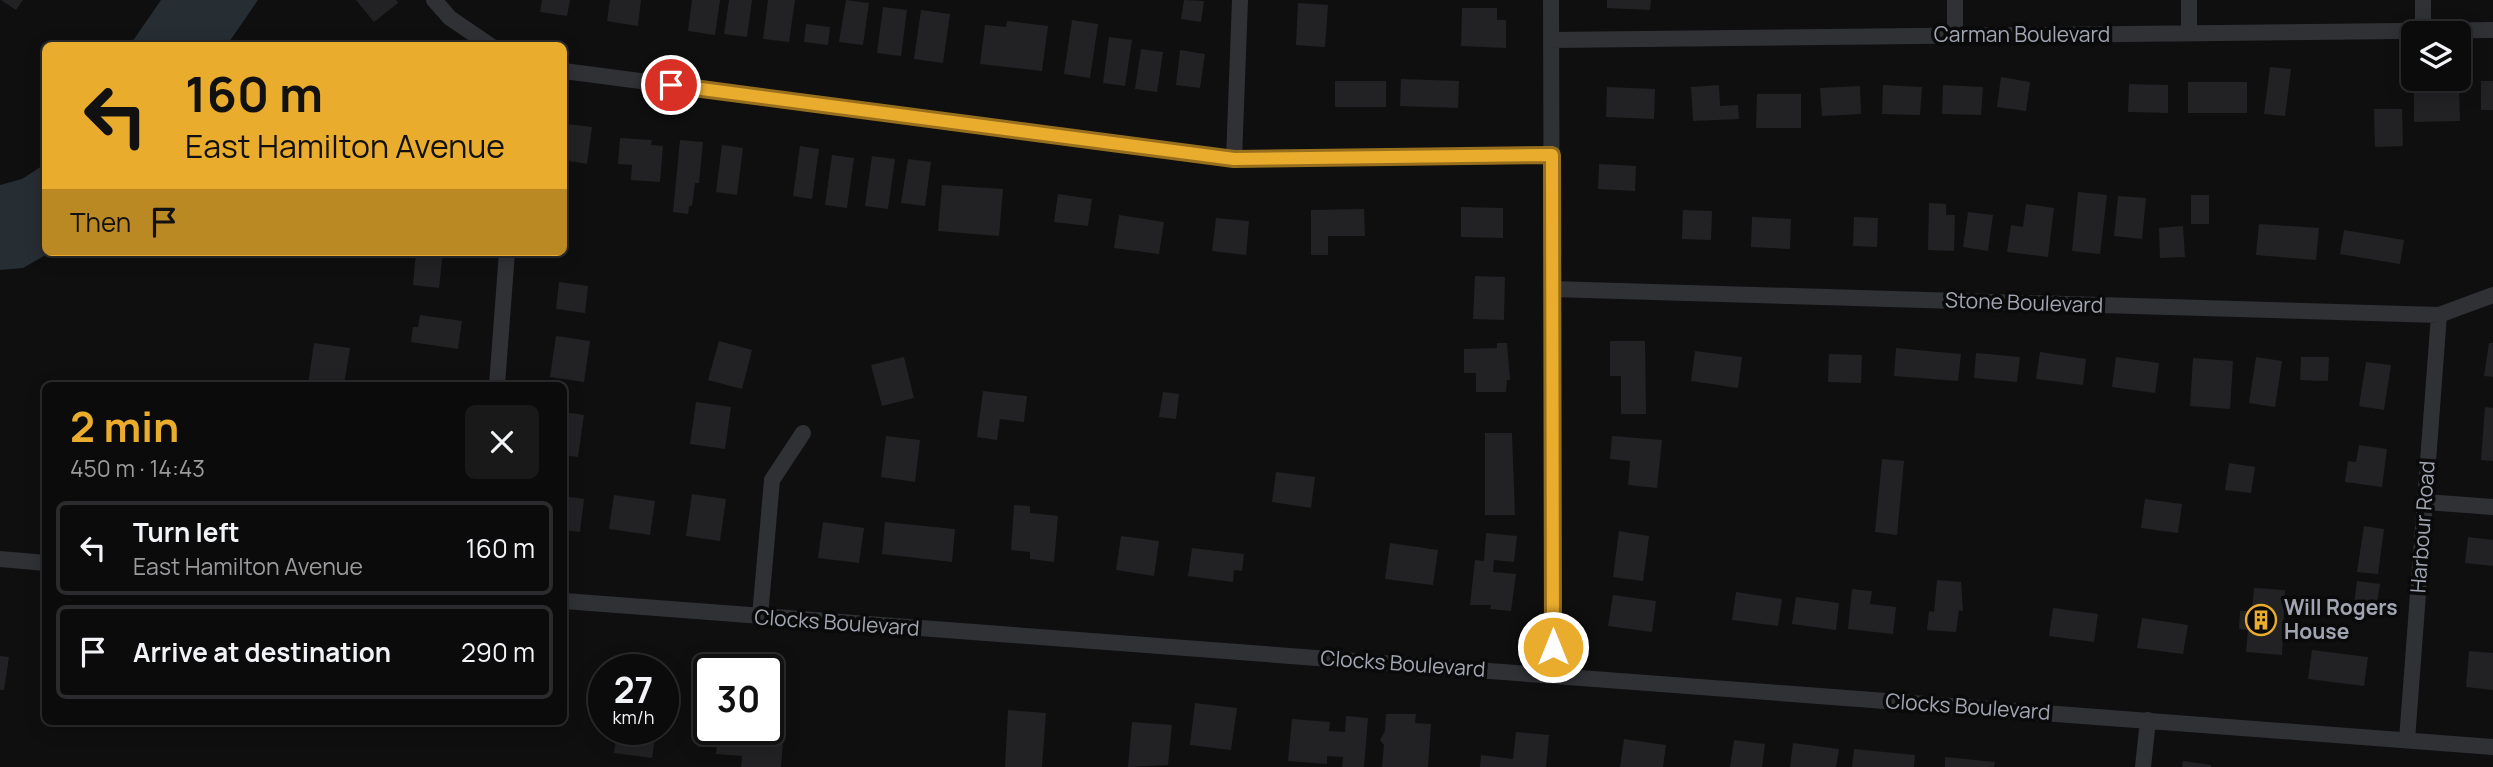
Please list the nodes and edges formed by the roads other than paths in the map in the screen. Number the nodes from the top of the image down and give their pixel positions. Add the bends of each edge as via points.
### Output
1 (434, 0) edge
2 (1240, 0) edge
3 (1551, 0) edge
4 (1955, 0) edge
5 (2189, 0) edge
6 (2423, 0) edge
7 (2423, 21) edge
8 (2471, 30) edge
9 (2493, 30) edge
10 (2401, 31) edge
11 (2189, 33) junction
12 (1955, 35) junction
13 (1551, 40) junction
14 (485, 42) edge
15 (567, 71) edge
16 (1552, 155) junction
17 (1234, 159) junction
18 (507, 256) edge
19 (1552, 289) junction
20 (2493, 295) edge
21 (2439, 315) junction
22 (497, 382) edge
23 (803, 433) dead end
24 (2426, 502) junction
25 (2493, 507) edge
26 (0, 559) edge
27 (42, 563) edge
28 (567, 601) edge
29 (760, 617) junction
30 (1553, 675) junction
31 (2148, 720) junction
32 (2407, 740) junction
33 (2493, 747) edge
34 (2144, 767) edge

1 - 14 street via 450,18
2 - 17 street
3 - 13 street
4 - 12 street
5 - 11 street
6 - 7 street
8 - 9 street, Carman Boulevard
10 - 11 street, Carman Boulevard
11 - 12 street, Carman Boulevard
12 - 13 street, Carman Boulevard
13 - 16 street
15 - 17 street
16 - 17 street
16 - 19 street
18 - 22 street
19 - 21 street, Stone Boulevard
19 - 30 street
20 - 21 street, Stone Boulevard
21 - 24 street, Harbour Road
23 - 29 street via 772,480
24 - 25 street
24 - 32 street, Harbour Road
26 - 27 street
28 - 29 street, Clocks Boulevard
29 - 30 street, Clocks Boulevard
30 - 31 street, Clocks Boulevard
31 - 32 street, Clocks Boulevard
31 - 34 street
32 - 33 street, Clocks Boulevard

